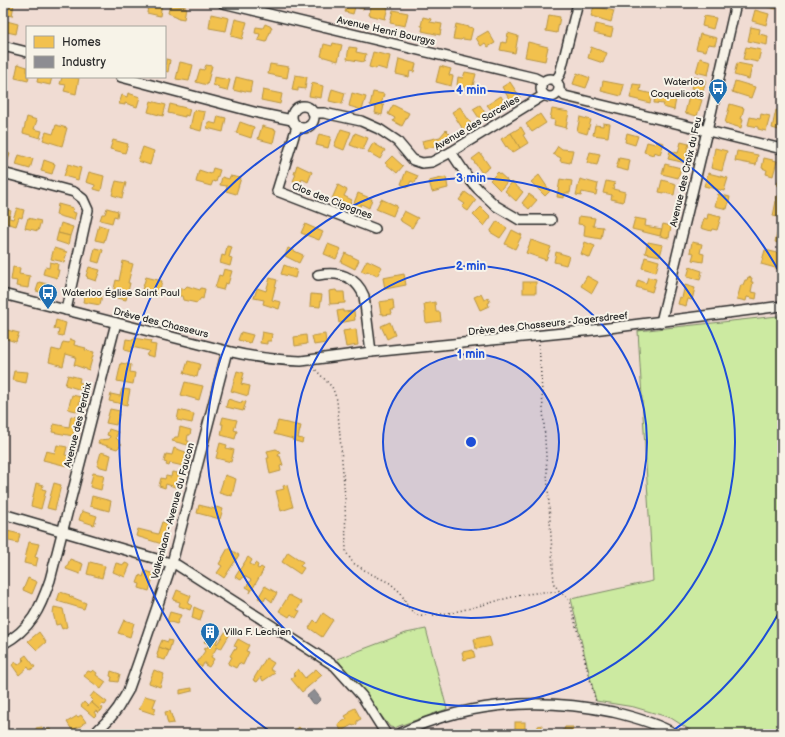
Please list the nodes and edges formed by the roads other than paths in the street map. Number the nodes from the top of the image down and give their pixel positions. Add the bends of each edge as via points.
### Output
1 (223, 3) edge
2 (578, 3) edge
3 (736, 3) edge
4 (3, 46) edge
5 (26, 52) edge
6 (125, 78) edge
7 (556, 80) junction
8 (543, 82) junction
9 (559, 91) junction
10 (544, 95) junction
11 (314, 113) junction
12 (295, 123) junction
13 (707, 131) junction
14 (782, 149) edge
15 (451, 152) junction
16 (3, 173) edge
17 (551, 220) dead end
18 (375, 230) dead end
19 (318, 275) dead end
20 (3, 294) edge
21 (782, 306) edge
22 (66, 310) junction
23 (661, 322) junction
24 (116, 323) junction
25 (227, 352) junction
26 (371, 352) junction
27 (311, 359) joint
28 (3, 514) edge
29 (62, 532) junction
30 (172, 563) junction
31 (3, 644) edge
32 (94, 734) edge
33 (386, 734) edge
34 (399, 734) edge
35 (675, 734) edge

1 - 8 street, Avenue Henri Bourgys
2 - 7 street via 560,74
3 - 13 street, Avenue des Croix du Feu
4 - 5 street
6 - 12 street
7 - 8 street via 551,78
7 - 9 street
8 - 10 street via 541,91
9 - 10 street via 552,97
9 - 13 street via 565,96
10 - 15 street, Avenue des Sarcelles
11 - 12 street via 314,120 309,127 303,129
11 - 12 street via 304,106 298,108 294,112
11 - 15 street, Avenue des Sarcelles via 361,121 379,129 397,141 413,160 422,163 432,162
12 - 18 street, Clos des Cigognes via 277,191
13 - 14 street
13 - 23 street, Avenue des Croix du Feu
15 - 17 street via 469,179 496,206 520,220
16 - 22 street via 74,192 83,199 88,210
19 - 26 street via 329,273 348,277 361,287
20 - 22 street, Drève des Chasseurs
21 - 23 street, Drève des Chasseurs - Jagersdreef
22 - 24 street, Drève des Chasseurs
23 - 26 street, Drève des Chasseurs - Jagersdreef
24 - 25 street, Drève des Chasseurs
24 - 29 street, Avenue des Perdrix
25 - 27 street, Drève des Chasseurs via 274,359
25 - 30 street, Valkenlaan - Avenue du Faucon
26 - 27 street, Drève des Chasseurs - Jagersdreef
28 - 29 street
29 - 30 street
29 - 31 street, Avenue des Perdrix via 42,604 33,620
30 - 32 street, Valkenlaan - Avenue du Faucon via 128,691 111,717
30 - 33 street via 335,666 362,696
34 - 35 street via 453,714 516,704 598,709 635,717

